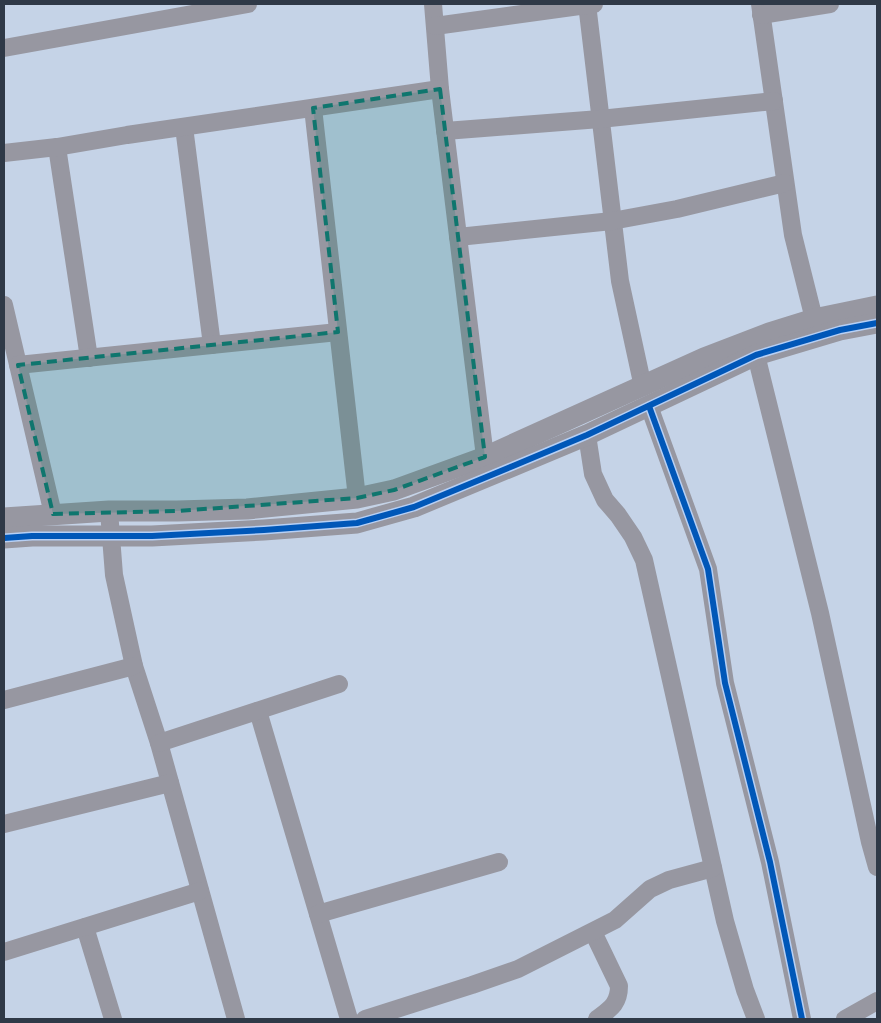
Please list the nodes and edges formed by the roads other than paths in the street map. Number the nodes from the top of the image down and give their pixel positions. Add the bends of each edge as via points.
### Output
1 (248, 4) edge
2 (433, 4) edge
3 (589, 4) edge
4 (830, 4) edge
5 (761, 10) edge
6 (435, 26) junction
7 (4, 48) edge
8 (440, 89) junction
9 (774, 101) junction
10 (313, 108) junction
11 (600, 119) junction
12 (184, 126) junction
13 (445, 131) junction
14 (57, 147) junction
15 (4, 153) edge
16 (785, 182) junction
17 (612, 220) junction
18 (458, 237) junction
19 (4, 305) edge
20 (877, 306) edge
21 (814, 319) junction
22 (877, 323) edge
23 (338, 332) junction
24 (212, 345) junction
25 (756, 355) junction
26 (89, 358) junction
27 (18, 365) junction
28 (646, 396) junction
29 (586, 435) junction
30 (485, 457) junction
31 (357, 498) junction
32 (109, 511) junction
33 (52, 514) junction
34 (4, 518) edge
35 (111, 535) junction
36 (4, 538) edge
37 (134, 666) junction
38 (339, 684) dead end
39 (4, 700) edge
40 (258, 711) junction
41 (159, 742) junction
42 (170, 783) junction
43 (872, 819) edge
44 (4, 824) edge
45 (499, 862) dead end
46 (877, 867) edge
47 (713, 868) junction
48 (200, 891) junction
49 (318, 914) junction
50 (85, 927) junction
51 (593, 932) junction
52 (4, 952) edge
53 (869, 1010) edge
54 (113, 1019) edge
55 (236, 1019) edge
56 (350, 1019) edge
57 (365, 1019) edge
58 (597, 1019) edge
59 (756, 1019) edge
60 (802, 1019) edge
61 (845, 1019) edge

1 - 7 street
2 - 6 street
3 - 6 street
3 - 11 street
4 - 5 street
5 - 9 street
6 - 8 street
8 - 10 street
8 - 13 street
9 - 11 street
9 - 16 street
10 - 12 street
10 - 23 street
11 - 13 street
11 - 17 street
12 - 14 street
12 - 24 street
13 - 18 street
14 - 15 street
14 - 26 street
16 - 17 street via 677,209
16 - 21 street via 793,235
17 - 18 street
17 - 28 street via 620,281
18 - 30 street
19 - 27 street
20 - 21 street
21 - 28 street via 704,358
22 - 25 street via 840,330
23 - 24 street
23 - 31 street
24 - 26 street
25 - 28 street via 697,382
25 - 43 street
26 - 27 street
27 - 33 street
28 - 29 street
28 - 30 street
28 - 60 street via 708,569 725,683 770,862
29 - 35 street via 414,507 357,523 171,535
29 - 47 street via 594,474 605,500 633,537 644,560
30 - 31 street via 394,490
31 - 32 street via 247,509
32 - 33 street
32 - 35 street
33 - 34 street
35 - 36 street
35 - 37 street via 114,575
37 - 39 street
37 - 41 street
38 - 40 street
40 - 41 street
40 - 49 street
41 - 42 street
42 - 44 street
42 - 48 street
43 - 46 street
45 - 49 street
47 - 51 street via 669,880 650,889 615,920
47 - 59 street via 725,921
48 - 50 street
48 - 55 street
49 - 56 street
50 - 52 street
50 - 54 street
51 - 57 street via 518,968
51 - 58 street via 619,986 616,1003
53 - 61 street

